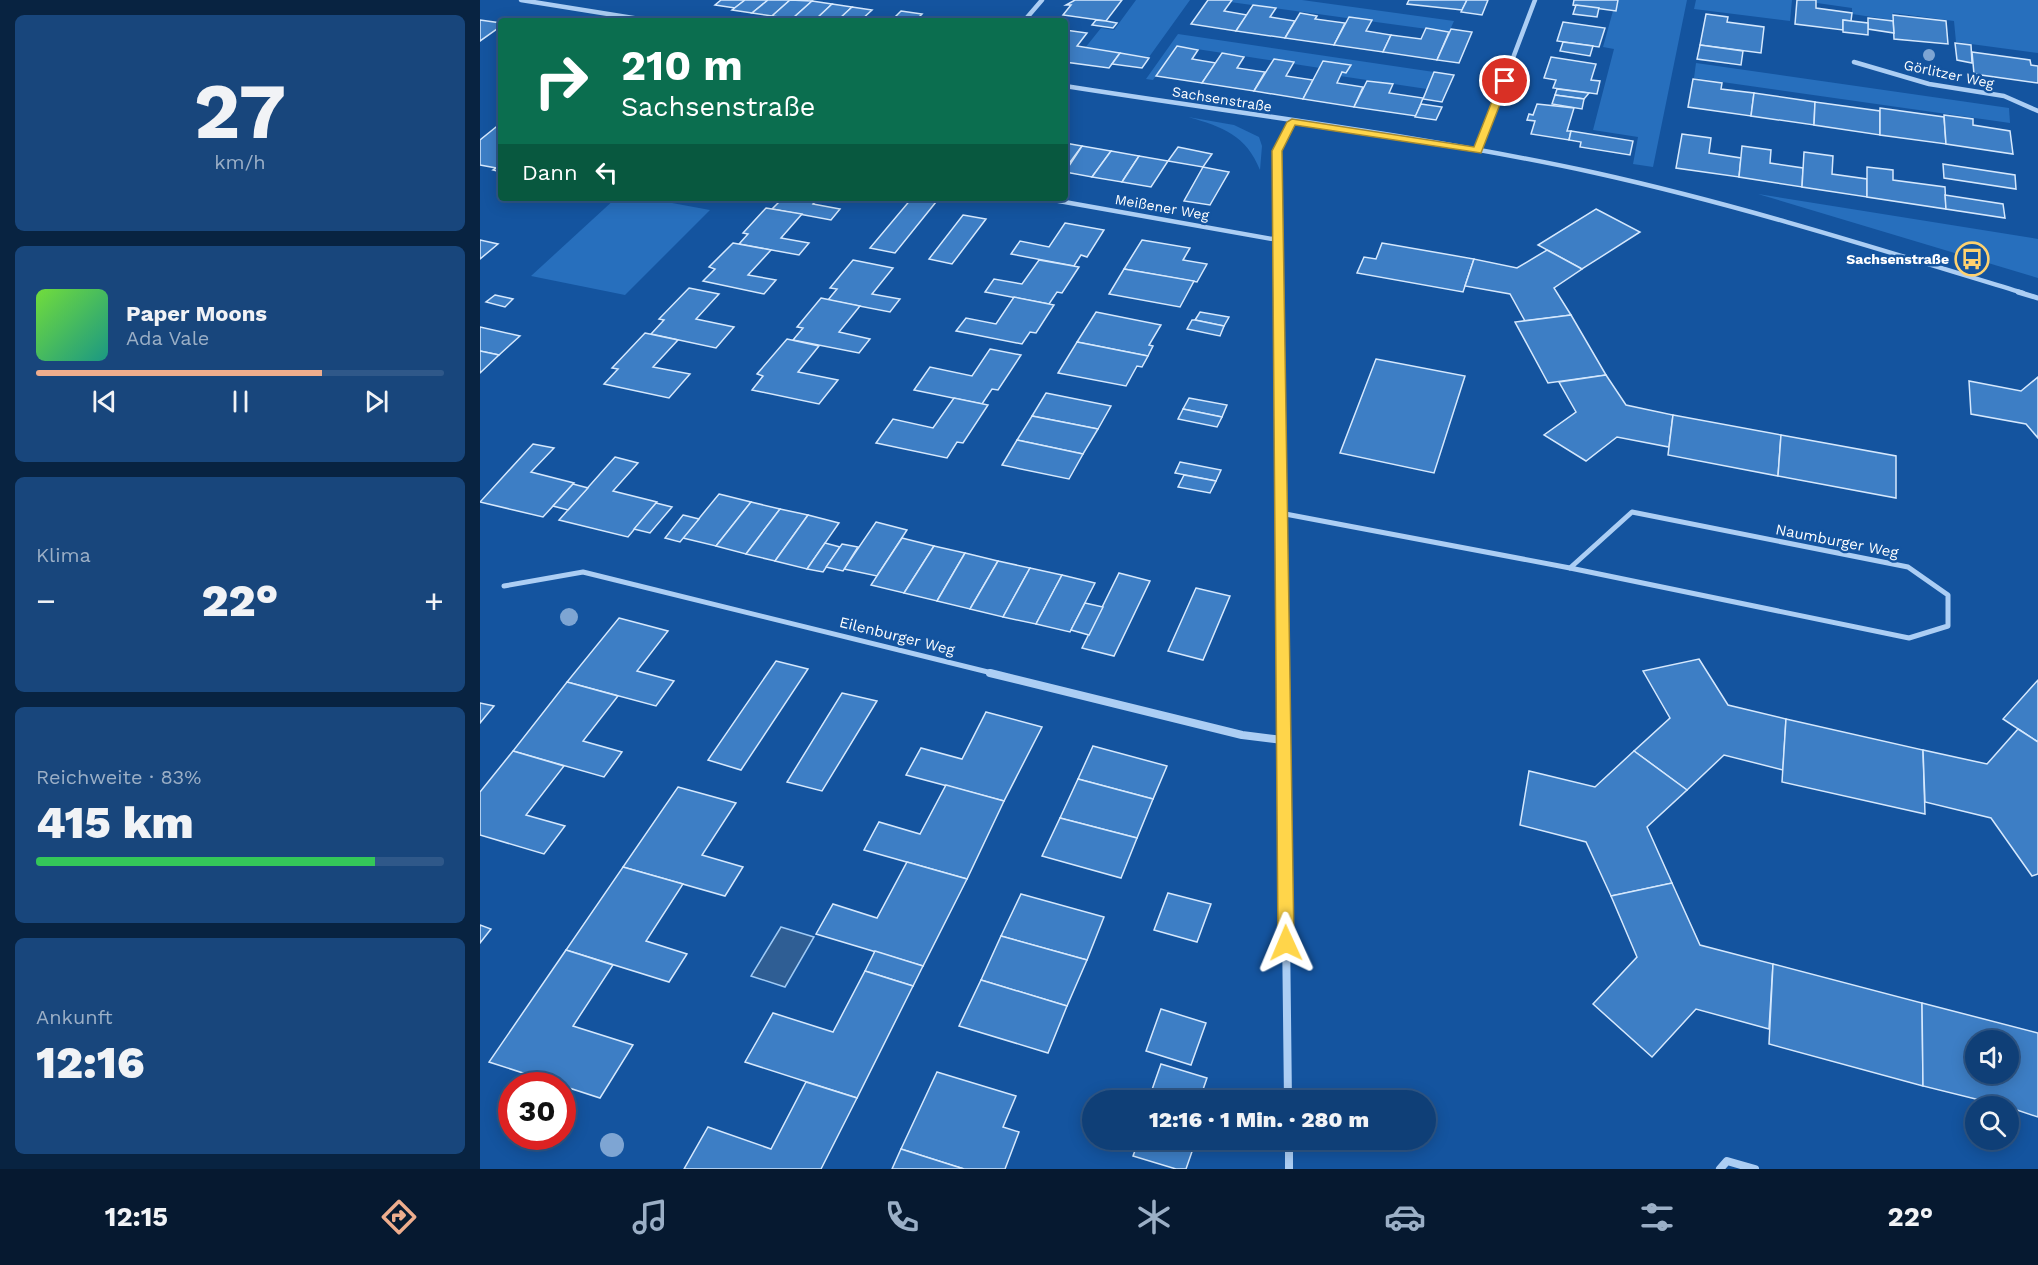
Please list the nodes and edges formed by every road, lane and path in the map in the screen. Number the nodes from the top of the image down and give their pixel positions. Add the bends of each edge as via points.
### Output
1 (521, 0) edge
2 (547, 0) edge
3 (1042, 0) edge
4 (1535, 0) edge
5 (542, 3) junction
6 (634, 18) edge
7 (1027, 18) edge
8 (1854, 62) dead end
9 (1068, 86) edge
10 (2038, 111) edge
11 (1292, 122) junction
12 (1478, 150) junction
13 (1059, 201) edge
14 (1278, 240) junction
15 (2038, 298) edge
16 (1280, 513) junction
17 (1570, 568) junction
18 (504, 586) dead end
19 (1283, 740) junction
20 (1288, 1090) edge
21 (1289, 1150) edge
22 (1289, 1169) edge
23 (1720, 1169) edge
24 (1755, 1169) edge

1 - 5 street
2 - 5 street
3 - 7 street
4 - 12 street
5 - 6 street
8 - 10 street, Görlitzer Weg via 1929,84 2004,96
9 - 11 street, Sachsenstraße
11 - 12 street, Sachsenstraße
11 - 14 street via 1277,151
12 - 15 street, Sachsenstraße via 1652,187 1851,240
13 - 14 street, Meißener Weg
14 - 16 street
16 - 17 street, Naumburger Weg
16 - 19 street
17 - 17 street, Naumburger Weg via 1909,638 1948,626 1948,595 1908,567 1632,512
18 - 19 street, Eilenburger Weg via 583,572 1230,732
19 - 20 street
21 - 22 street
23 - 24 street via 1727,1161

